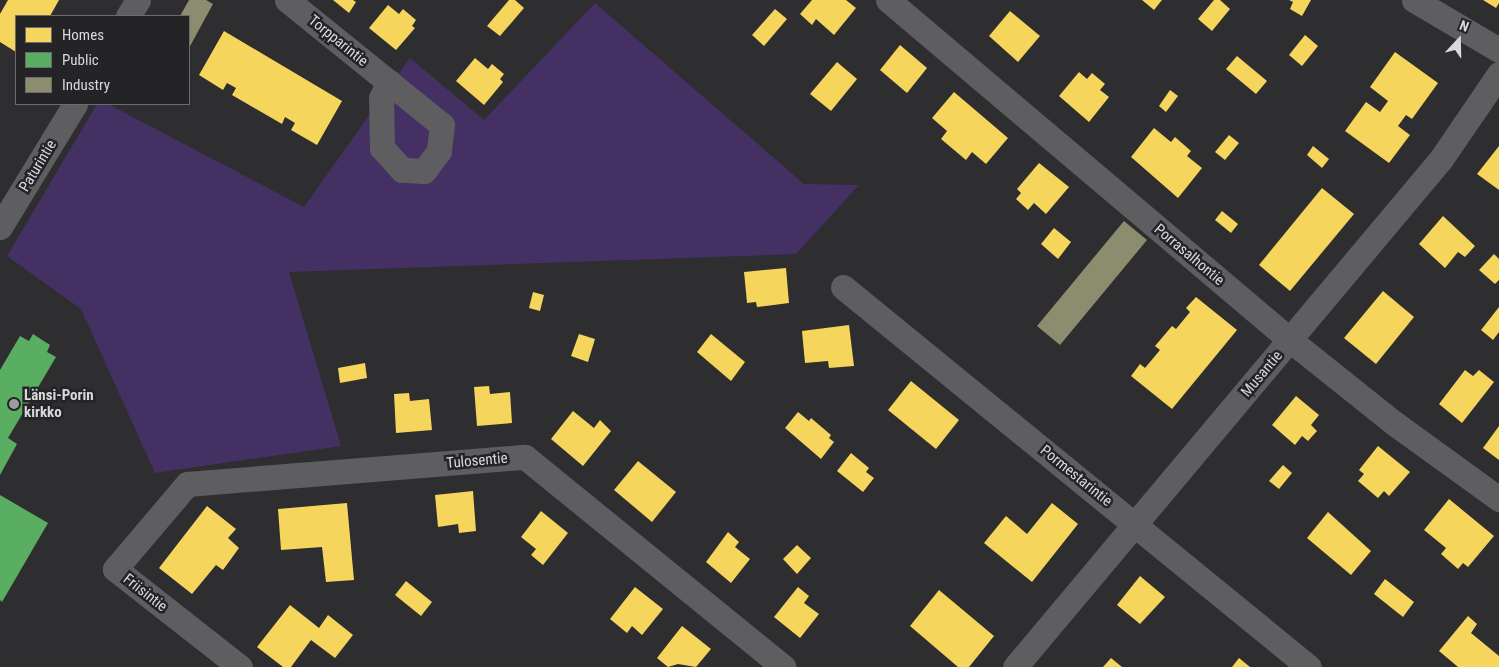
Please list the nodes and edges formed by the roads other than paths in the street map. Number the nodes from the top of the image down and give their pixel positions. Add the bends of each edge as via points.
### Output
1 (138, 0) edge
2 (287, 0) edge
3 (888, 0) edge
4 (1414, 0) edge
5 (129, 15) edge
6 (1499, 50) edge
7 (1499, 74) edge
8 (389, 82) dead end
9 (74, 105) edge
10 (0, 227) edge
11 (843, 287) dead end
12 (1290, 340) junction
13 (187, 484) joint
14 (1499, 499) edge
15 (1136, 524) junction
16 (240, 667) edge
17 (783, 667) edge
18 (1015, 667) edge
19 (1309, 667) edge

1 - 5 street
2 - 8 street, Torpparintie
3 - 12 street, Porrasalhontie
4 - 6 street
7 - 12 street, Musantie via 1441,159
9 - 10 street, Paturintie
11 - 15 street, Pormestarintie
12 - 14 street, Porrasalhontie via 1394,423
12 - 15 street, Musantie
13 - 16 street, Friisintie via 115,569
13 - 17 street, Tulosentie via 525,457
15 - 18 street, Musantie
15 - 19 street, Pormestarintie

